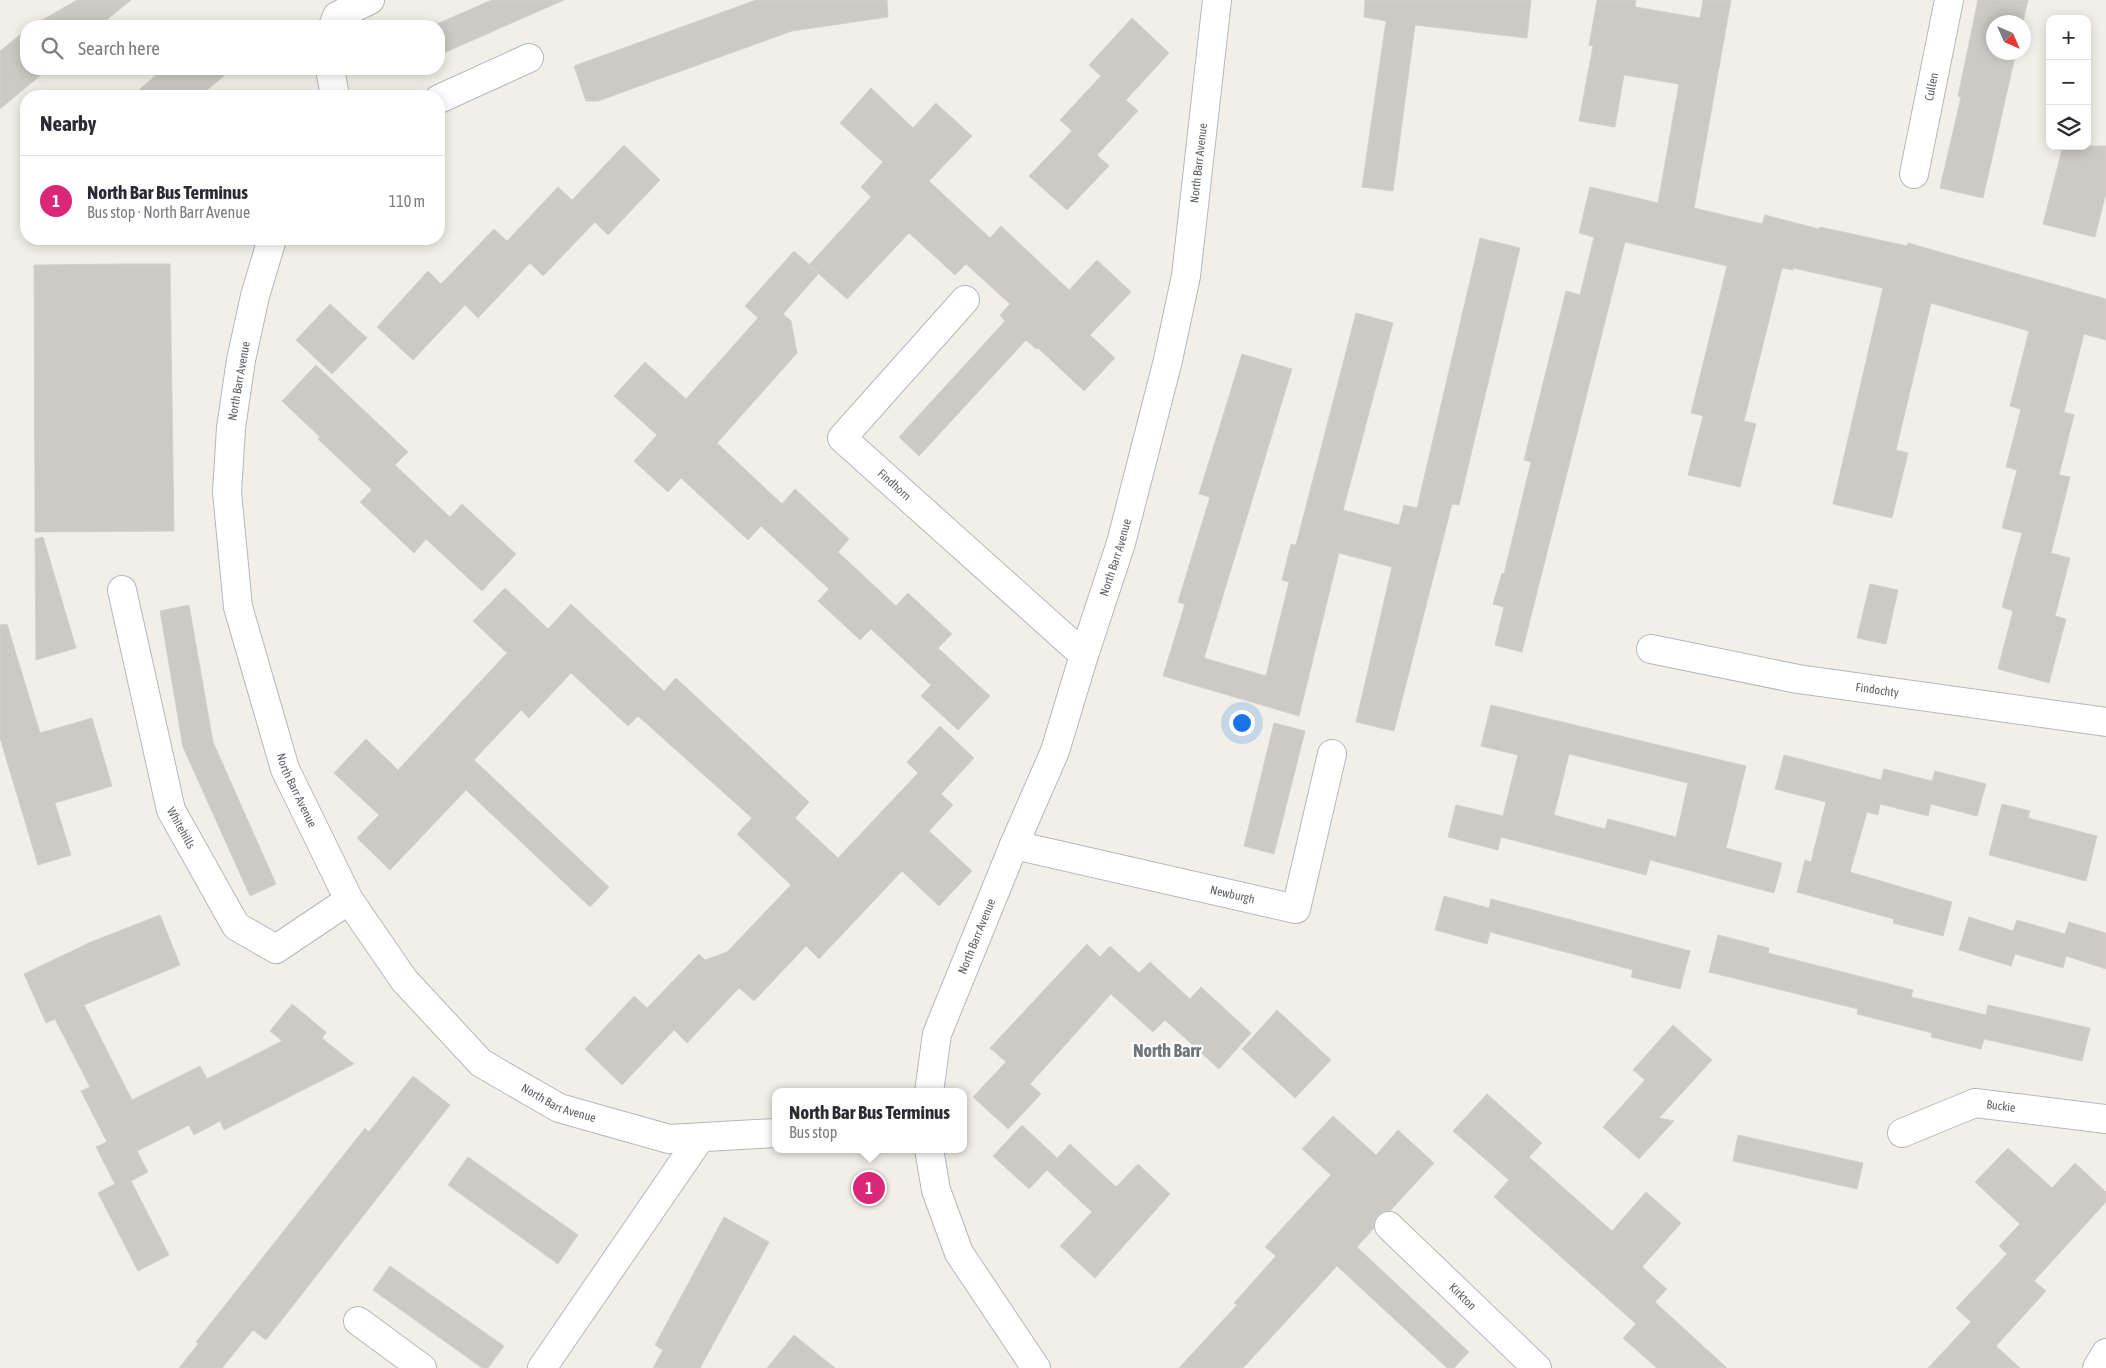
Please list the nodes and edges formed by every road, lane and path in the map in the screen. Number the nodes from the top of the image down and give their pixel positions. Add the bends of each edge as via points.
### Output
1 (370, 0) edge
2 (1217, 0) edge
3 (1949, 0) edge
4 (335, 20) edge
5 (529, 58) dead end
6 (331, 75) edge
7 (334, 90) edge
8 (445, 96) edge
9 (1914, 174) dead end
10 (270, 245) edge
11 (965, 300) dead end
12 (122, 590) dead end
13 (1651, 648) dead end
14 (1084, 655) junction
15 (2106, 722) edge
16 (1332, 754) dead end
17 (1014, 845) junction
18 (349, 900) junction
19 (930, 1088) edge
20 (2106, 1119) edge
21 (1902, 1132) dead end
22 (772, 1133) edge
23 (700, 1138) junction
24 (930, 1153) edge
25 (1389, 1226) dead end
26 (358, 1321) dead end
27 (2106, 1353) edge
28 (422, 1368) edge
29 (542, 1368) edge
30 (1036, 1368) edge
31 (1537, 1368) edge
32 (2096, 1368) edge

1 - 4 street via 337,16
2 - 14 street, North Barr Avenue via 1186,276 1121,542
3 - 9 street, Cullen
5 - 8 street
6 - 7 street
10 - 18 street, North Barr Avenue via 241,360 231,428 227,492 238,607 285,769
11 - 14 street, Findhorn via 842,438
12 - 18 street, Whitehills via 171,810 236,926 276,949
13 - 15 street, Findochty via 1798,679
14 - 17 street, North Barr Avenue via 1055,751
16 - 17 street, Newburgh via 1296,909
17 - 19 street, North Barr Avenue via 937,1034
18 - 23 street, North Barr Avenue via 404,980 481,1063 559,1108 668,1139
20 - 21 street, Buckie via 1975,1103
22 - 23 street, North Barr Avenue
23 - 29 street
24 - 30 street via 936,1190 959,1253
25 - 31 street, Kirkton
26 - 28 street
27 - 32 street

